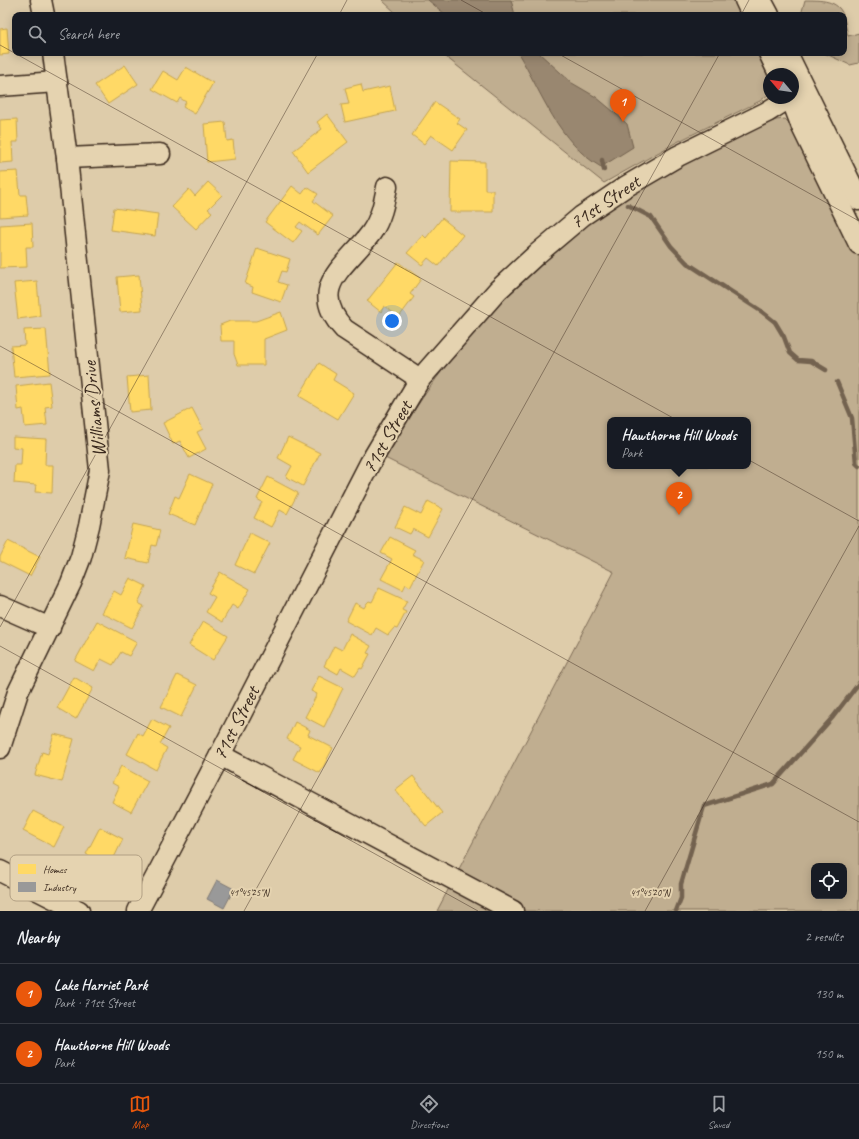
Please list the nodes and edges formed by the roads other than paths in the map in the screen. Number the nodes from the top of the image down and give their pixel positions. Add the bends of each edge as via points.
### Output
1 (41, 0) edge
2 (745, 0) edge
3 (761, 0) edge
4 (43, 12) edge
5 (751, 12) edge
6 (767, 12) edge
7 (53, 56) edge
8 (770, 56) edge
9 (788, 56) edge
10 (776, 68) edge
11 (790, 68) edge
12 (57, 82) junction
13 (0, 86) edge
14 (799, 103) edge
15 (779, 104) edge
16 (796, 104) edge
17 (160, 154) dead end
18 (67, 158) junction
19 (387, 187) dead end
20 (859, 200) edge
21 (859, 244) edge
22 (420, 379) junction
23 (0, 606) edge
24 (50, 628) junction
25 (0, 748) edge
26 (220, 755) junction
27 (0, 871) edge
28 (10, 876) edge
29 (59, 901) edge
30 (79, 911) edge
31 (138, 911) edge
32 (513, 911) edge

1 - 4 street
2 - 5 street
3 - 6 street
7 - 12 street, Williams Drive
8 - 10 street
9 - 11 street
12 - 13 street
12 - 18 street, Williams Drive
14 - 20 street
15 - 22 street, 71st Street via 642,176 576,221 498,290
16 - 21 street via 802,127
17 - 18 street
18 - 24 street, Williams Drive via 100,470 80,557
19 - 22 street via 383,208 371,232 329,285 329,309 344,329
22 - 26 street, 71st Street via 370,463
23 - 24 street
24 - 25 street, Williams Drive via 18,692
26 - 31 street, 71st Street
26 - 32 street
27 - 28 street
29 - 30 street

